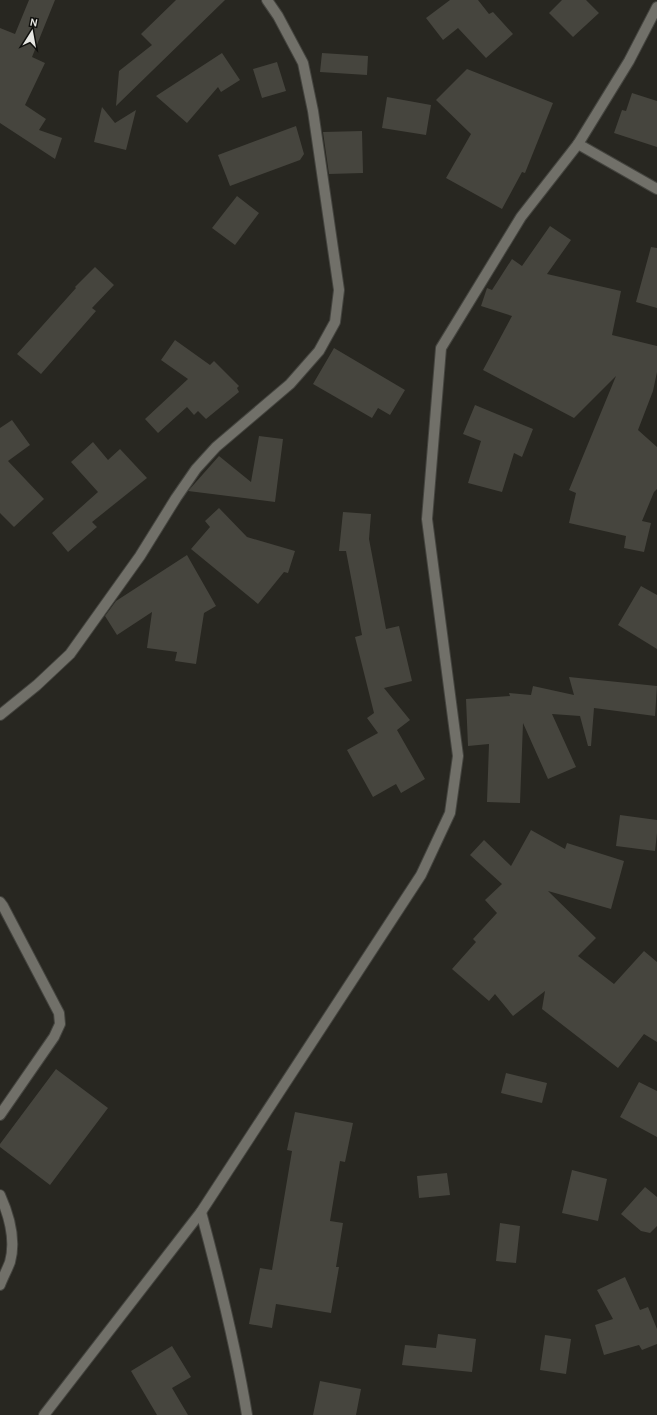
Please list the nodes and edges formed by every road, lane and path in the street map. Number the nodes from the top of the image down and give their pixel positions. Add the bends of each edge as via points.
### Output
1 (267, 0) edge
2 (657, 7) edge
3 (578, 144) junction
4 (657, 189) edge
5 (0, 715) edge
6 (0, 902) edge
7 (0, 1115) edge
8 (0, 1195) edge
9 (202, 1212) junction
10 (0, 1285) edge
11 (44, 1415) edge
12 (247, 1415) edge

1 - 5 main road via 303,63 313,111 339,290 335,322 319,351 290,384 216,447 196,469 140,556 70,654
2 - 3 main road via 629,61
3 - 4 main road
3 - 9 main road via 521,217 441,348 427,519 458,756 450,813 421,875
6 - 7 main road via 59,1013 60,1024 54,1037
8 - 10 main road via 12,1236 10,1261
9 - 11 main road
9 - 12 main road via 239,1367

